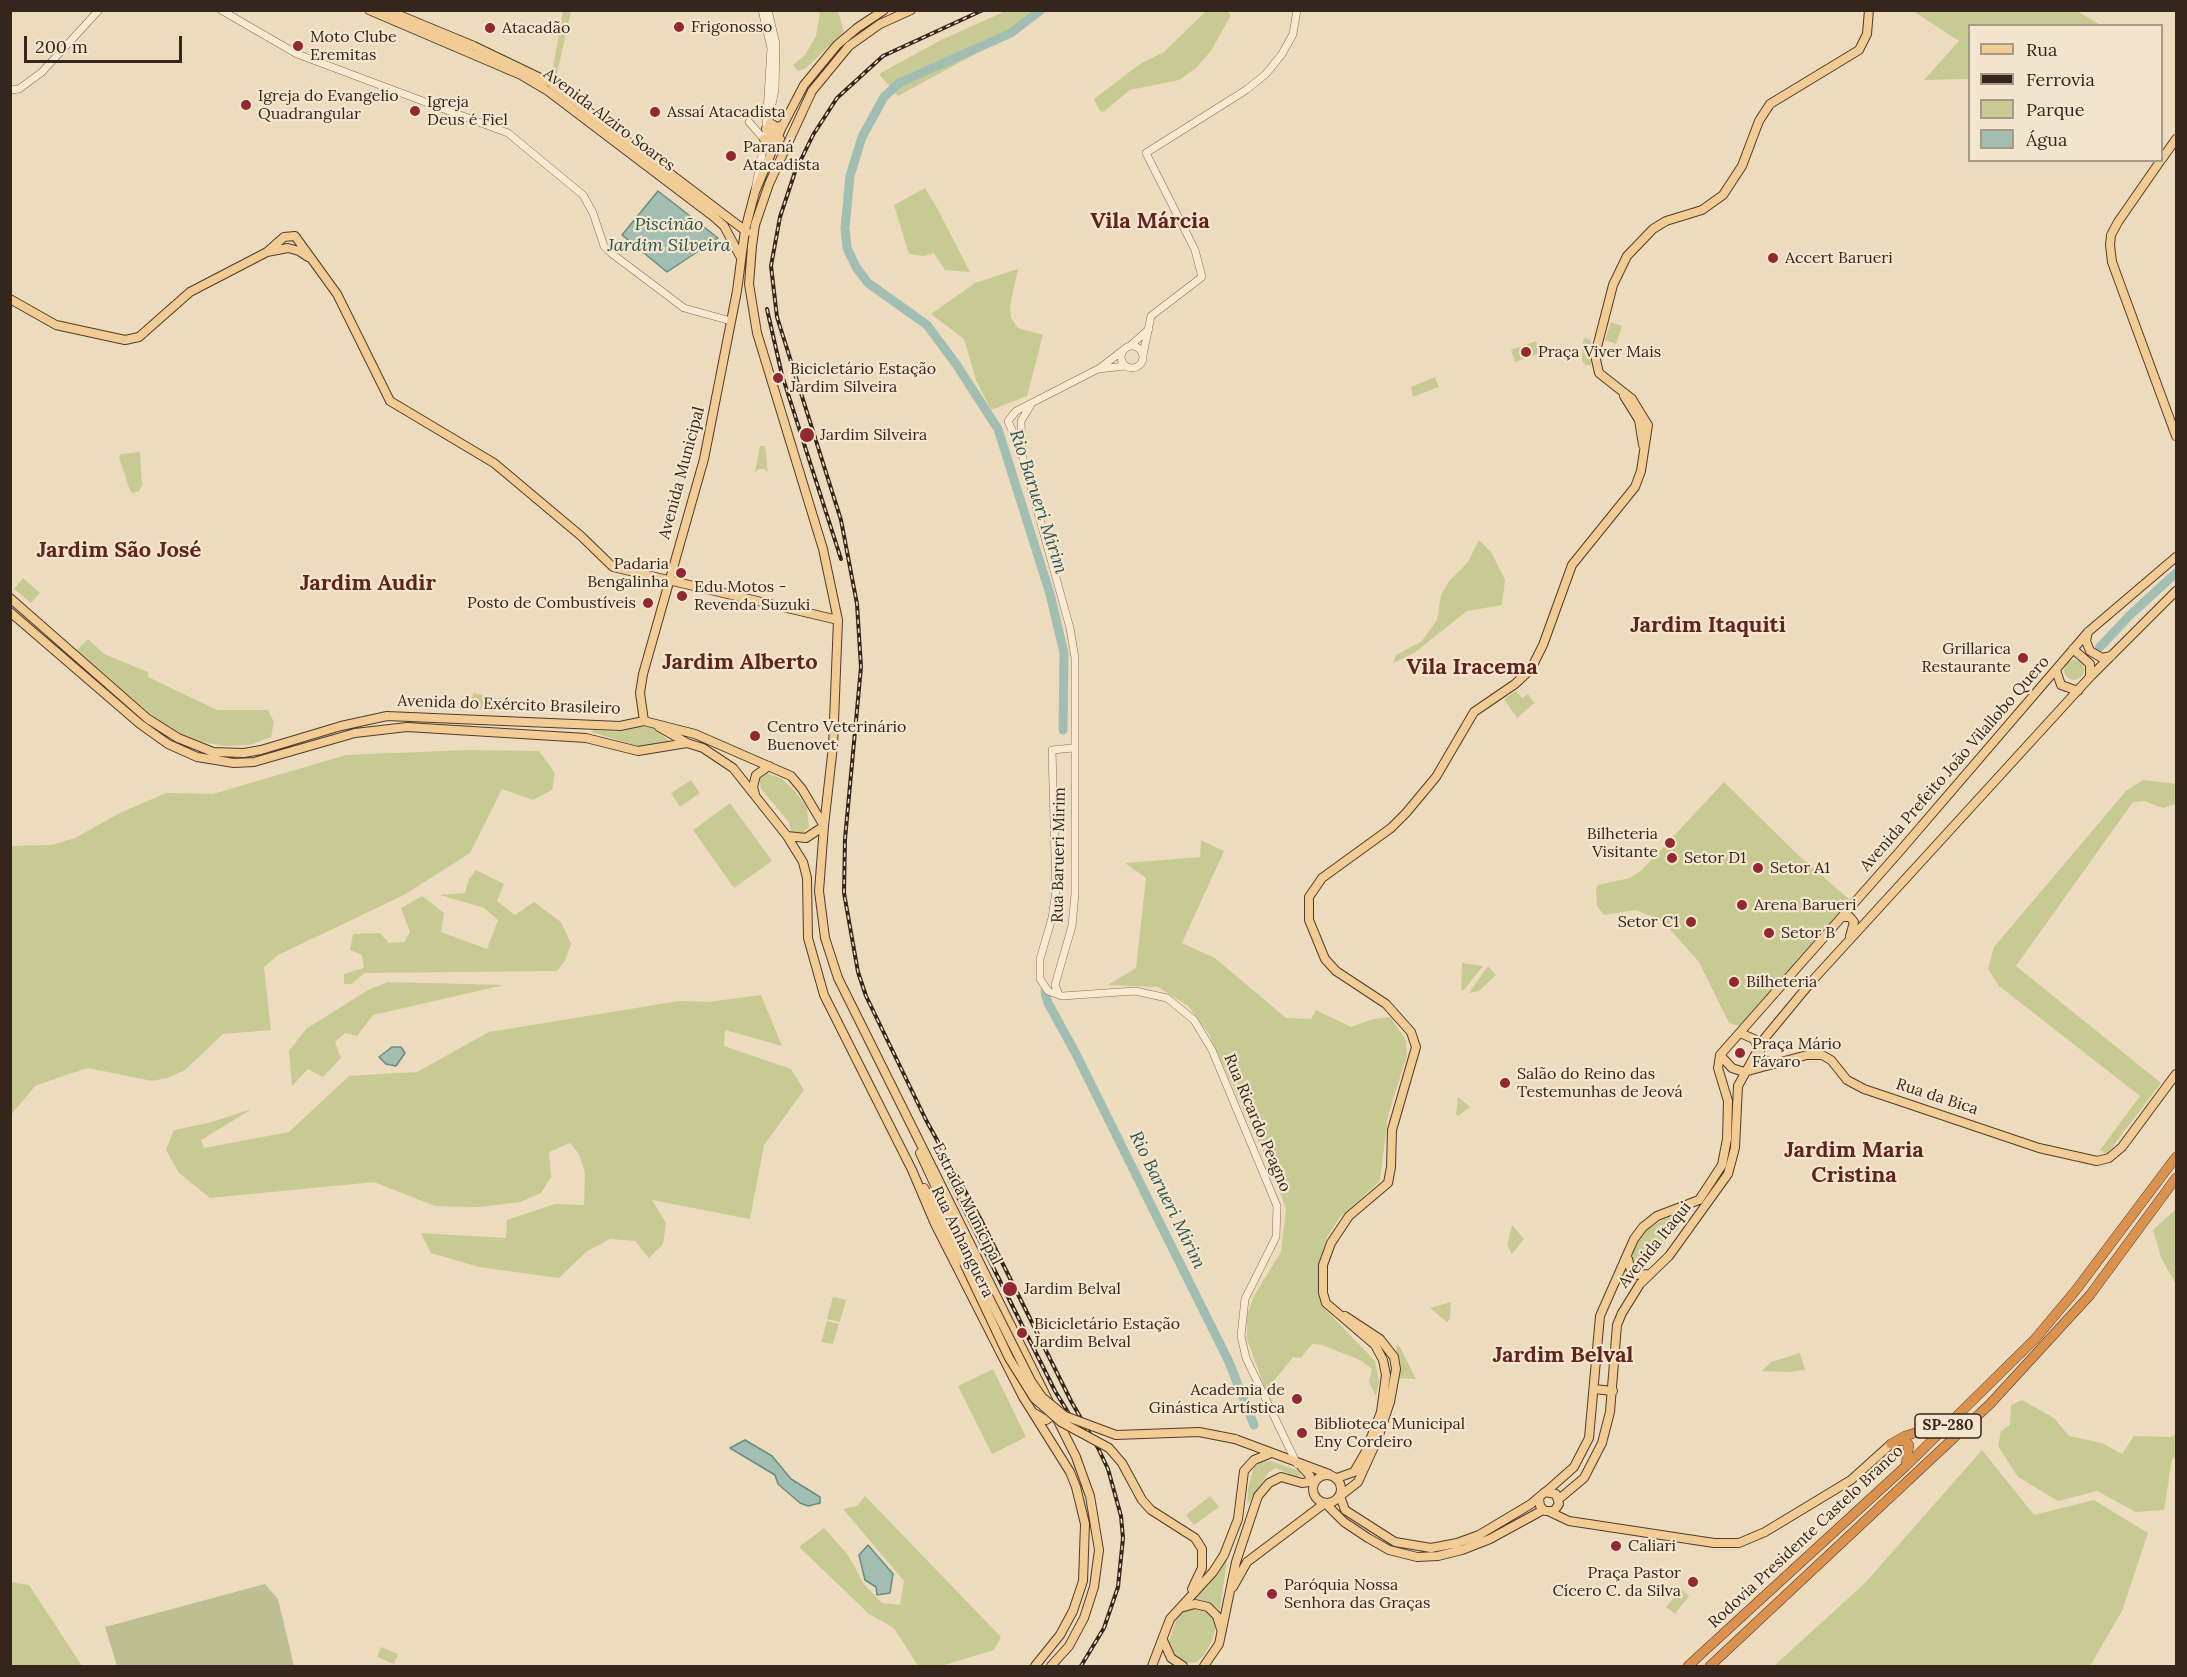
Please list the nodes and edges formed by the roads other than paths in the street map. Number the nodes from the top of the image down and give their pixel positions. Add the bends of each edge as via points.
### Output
1 (99, 10) edge
2 (221, 10) edge
3 (369, 10) edge
4 (387, 10) edge
5 (762, 10) edge
6 (768, 10) edge
7 (911, 10) edge
8 (1298, 10) edge
9 (1869, 10) edge
10 (882, 12) edge
11 (842, 54) junction
12 (804, 85) junction
13 (10, 90) edge
14 (812, 91) junction
15 (768, 122) junction
16 (783, 125) junction
17 (778, 136) junction
18 (764, 139) junction
19 (2176, 139) edge
20 (782, 152) junction
21 (2163, 157) edge
22 (2160, 162) edge
23 (755, 192) junction
24 (748, 215) junction
25 (732, 221) junction
26 (745, 230) junction
27 (295, 236) junction
28 (284, 237) junction
29 (753, 239) junction
30 (288, 248) junction
31 (267, 252) junction
32 (740, 257) junction
33 (314, 261) junction
34 (749, 261) junction
35 (739, 270) junction
36 (10, 298) edge
37 (731, 321) junction
38 (1149, 329) junction
39 (1130, 346) junction
40 (1122, 351) junction
41 (1143, 355) junction
42 (1125, 366) junction
43 (1098, 369) junction
44 (1032, 403) junction
45 (2176, 436) edge
46 (1022, 455) junction
47 (2176, 557) edge
48 (668, 581) junction
49 (2176, 591) edge
50 (10, 598) edge
51 (10, 612) edge
52 (838, 621) junction
53 (2088, 632) junction
54 (2073, 649) junction
55 (2112, 656) junction
56 (2065, 659) junction
57 (2086, 659) junction
58 (2056, 670) junction
59 (2090, 677) junction
60 (2078, 691) junction
61 (644, 721) junction
62 (687, 743) junction
63 (1073, 748) junction
64 (261, 750) junction
65 (254, 762) junction
66 (769, 766) junction
67 (755, 794) junction
68 (824, 826) junction
69 (787, 836) junction
70 (1843, 917) junction
71 (1849, 942) junction
72 (1059, 995) junction
73 (1740, 1033) junction
74 (1759, 1047) junction
75 (1720, 1055) junction
76 (1772, 1064) junction
77 (1744, 1072) junction
78 (2176, 1074) edge
79 (911, 1127) junction
80 (2176, 1157) edge
81 (912, 1170) junction
82 (2176, 1178) edge
83 (1683, 1208) junction
84 (1357, 1210) junction
85 (1690, 1227) junction
86 (1628, 1258) junction
87 (1651, 1274) junction
88 (1594, 1392) junction
89 (1613, 1394) junction
90 (1029, 1408) junction
91 (1053, 1410) junction
92 (1963, 1411) junction
93 (1285, 1440) junction
94 (1892, 1444) junction
95 (1272, 1455) junction
96 (1299, 1465) junction
97 (1906, 1466) junction
98 (1333, 1476) junction
99 (1293, 1480) junction
100 (1547, 1491) junction
101 (1340, 1496) junction
102 (1539, 1498) junction
103 (1559, 1500) junction
104 (1321, 1501) junction
105 (1546, 1511) junction
106 (1569, 1521) junction
107 (1233, 1587) junction
108 (1187, 1597) junction
109 (1176, 1610) junction
110 (1222, 1632) junction
111 (1163, 1640) junction
112 (1207, 1663) edge
113 (1035, 1666) edge
114 (1051, 1666) edge
115 (1152, 1666) edge
116 (1183, 1666) edge
117 (1196, 1666) edge
118 (1688, 1666) edge
119 (1710, 1666) edge

1 - 13 street via 42,72 19,89
2 - 37 street via 297,54 508,133 583,195 611,253 684,308
3 - 32 main road, Avenida Alziro Soares via 521,75 548,91 714,217 724,226
4 - 25 main road, Avenida Alziro Soares via 474,45 551,83
5 - 15 street via 771,48
6 - 15 street via 776,44 775,89
7 - 11 main road via 880,24
8 - 38 street via 1293,34 1266,74 1146,153 1195,250 1202,277 1151,316
9 - 84 main road via 1867,34 1859,50 1770,104 1759,121 1742,166 1723,195 1702,210 1653,229 1627,256 1613,285 1595,355 1599,373 1617,387 1639,420 1643,460 1638,480 1572,565 1531,669 1474,712 1436,777 1406,813 1322,878 1309,897 1309,920 1325,958 1342,975 1386,1004 1411,1032 1416,1047 1392,1130 1388,1183
10 - 11 main road via 845,44
10 - 12 main road, Avenida Municipal via 837,45
11 - 14 main road, Estrada Municipal
12 - 14 main road
12 - 16 main road, Avenida Municipal
14 - 20 main road, Estrada Municipal
15 - 16 main road via 777,127
15 - 17 main road
15 - 18 street
15 - 18 street via 749,122
16 - 17 main road, Avenida Municipal
17 - 18 main road
17 - 20 main road
17 - 23 main road, Avenida Municipal
18 - 23 street
19 - 21 main road
20 - 29 main road, Estrada Municipal via 760,208
22 - 45 main road via 2118,222 2110,245 2115,272
23 - 24 main road, Avenida Municipal
24 - 25 main road
24 - 26 main road, Avenida Municipal
25 - 26 main road, Avenida Alziro Soares
26 - 29 main road, Avenida Alziro Soares
26 - 32 main road, Avenida Municipal
27 - 28 main road
27 - 30 main road
27 - 33 main road
28 - 30 main road
28 - 31 main road
29 - 34 main road, Estrada Municipal
30 - 31 main road
30 - 33 main road
31 - 36 main road via 190,292 139,337 130,340 56,325
32 - 35 main road, Avenida Municipal
33 - 48 main road via 337,294 390,401 494,463 613,567
34 - 35 main road
34 - 52 main road, Estrada Municipal via 757,333 823,549
35 - 37 main road, Avenida Municipal
37 - 48 main road, Avenida Municipal via 704,459
38 - 39 street
38 - 41 street
39 - 40 street
39 - 41 street via 1137,347
40 - 42 street
40 - 43 street
41 - 42 street via 1141,365
42 - 43 street
43 - 44 street
44 - 46 street via 1021,421
44 - 46 street via 1016,411 1008,421
46 - 63 street, Rua Barueri Mirim via 1074,649
47 - 53 main road, Avenida Prefeito João Vilallobo Quero
48 - 52 main road
48 - 61 main road, Avenida Municipal via 643,674 640,693
49 - 55 main road
50 - 64 main road, Avenida do Exército Brasileiro via 148,718 178,738 213,752
51 - 65 main road, Avenida do Exército Brasileiro via 154,735 197,757
52 - 68 main road, Estrada Municipal via 833,746
53 - 54 main road, Avenida Prefeito João Vilallobo Quero
53 - 55 main road via 2090,651 2102,658
54 - 56 main road, Avenida Prefeito João Vilallobo Quero
54 - 57 main road
55 - 59 main road
56 - 57 main road
56 - 58 main road, Avenida Prefeito João Vilallobo Quero
57 - 59 main road via 2091,667
58 - 60 main road via 2061,686
58 - 70 main road, Avenida Prefeito João Vilallobo Quero
59 - 60 main road
60 - 71 main road
61 - 62 main road
61 - 64 main road, Avenida do Exército Brasileiro via 609,726 387,716
61 - 66 main road, Avenida do Exército Brasileiro via 695,734
62 - 65 main road, Avenida do Exército Brasileiro via 638,751 586,738 407,727 355,734
62 - 67 main road via 727,763
63 - 72 street, Rua Barueri Mirim via 1074,910 1069,942 1055,985
63 - 72 street via 1052,750 1056,891 1039,974 1044,987
64 - 65 main road
66 - 67 main road via 756,775
66 - 68 main road via 795,780
67 - 69 main road, Rua Anhanguera
68 - 69 main road via 806,838
68 - 79 main road, Estrada Municipal via 819,891 831,962
69 - 81 main road, Rua Anhanguera via 806,872 808,938 821,988
70 - 71 main road via 1854,922
70 - 73 main road, Avenida Prefeito João Vilallobo Quero
71 - 74 main road via 1790,1006
72 - 93 street, Rua Ricardo Peagno via 1154,993 1194,1020 1212,1050 1277,1206 1274,1244 1245,1299 1240,1330 1246,1358
73 - 74 main road via 1752,1037
73 - 75 main road, Avenida Prefeito João Vilallobo Quero
74 - 76 main road via 1763,1059
74 - 77 main road
75 - 77 main road via 1732,1068
75 - 83 main road, Avenida Itaqui via 1718,1068 1727,1095 1727,1138 1720,1171 1699,1200
76 - 77 main road, Rua da Bica
76 - 78 main road, Rua da Bica via 1822,1055 1847,1080 1863,1089 2083,1160 2103,1160 2122,1147
77 - 85 main road, Avenida Itaqui via 1737,1092 1731,1165
79 - 91 main road, Estrada Municipal
79 - 95 main road, bridge via 925,1168 1042,1397 1065,1416 1101,1432 1121,1436 1199,1432 1235,1439
80 - 92 highway, Rodovia Presidente Castelo Branco / SP-280 via 2062,1309
81 - 90 main road, Rua Anhanguera via 935,1224
81 - 108 main road, bridge via 1030,1394 1054,1417 1109,1448 1151,1510 1199,1543 1203,1560
82 - 119 highway, Rodovia Presidente Castelo Branco / SP-280 via 2090,1295 1998,1396
83 - 85 main road via 1690,1218
83 - 86 main road, Avenida Itaqui via 1649,1221 1634,1239
84 - 98 main road via 1331,1243 1323,1264 1323,1293 1332,1312 1378,1350 1386,1384 1378,1422 1359,1465 1354,1472
84 - 101 main road via 1334,1244 1328,1276 1329,1298 1340,1312 1380,1339 1394,1357 1396,1369 1381,1432 1358,1482
85 - 87 main road, Avenida Itaqui
86 - 87 main road via 1632,1275
86 - 88 main road, Avenida Itaqui via 1600,1316
87 - 89 main road, Avenida Itaqui via 1631,1296 1617,1325
88 - 89 main road
88 - 100 main road, Avenida Itaqui via 1584,1450 1574,1467
89 - 103 main road, Avenida Itaqui via 1605,1436 1593,1463 1581,1482
90 - 91 main road via 1046,1420
90 - 113 main road, Rua Anhanguera via 1073,1479 1086,1537 1083,1581 1073,1611 1055,1644
91 - 114 main road, Estrada Municipal via 1090,1496 1099,1550 1094,1587 1084,1618 1069,1646
92 - 94 highway via 1945,1424
92 - 97 highway, Rodovia Presidente Castelo Branco / SP-280
93 - 95 street
93 - 96 street, Rua Ricardo Peagno
94 - 97 highway via 1902,1440 1908,1443
94 - 106 main road via 1851,1480 1743,1542 1714,1543
95 - 96 main road
95 - 108 main road via 1251,1462 1244,1471 1238,1519 1224,1555
96 - 98 main road
96 - 99 main road via 1308,1472 1310,1480
97 - 118 highway, Rodovia Presidente Castelo Branco / SP-280
98 - 101 main road via 1342,1488
98 - 104 main road via 1321,1475 1313,1485 1313,1493
99 - 104 main road
99 - 107 main road via 1275,1479 1258,1496 1236,1562
100 - 102 main road
100 - 103 main road via 1554,1492
101 - 102 main road via 1345,1510 1359,1520 1395,1542 1422,1548 1468,1540
101 - 104 main road via 1333,1502
102 - 105 main road
103 - 105 main road via 1557,1508
103 - 106 main road
104 - 105 main road via 1344,1522 1389,1551 1417,1557 1462,1550
104 - 107 main road via 1247,1562
105 - 106 main road
107 - 110 main road
108 - 109 main road
109 - 110 main road via 1195,1604 1208,1608 1217,1616
109 - 111 main road
110 - 112 main road
111 - 115 main road
111 - 116 main road via 1171,1658
112 - 117 main road

